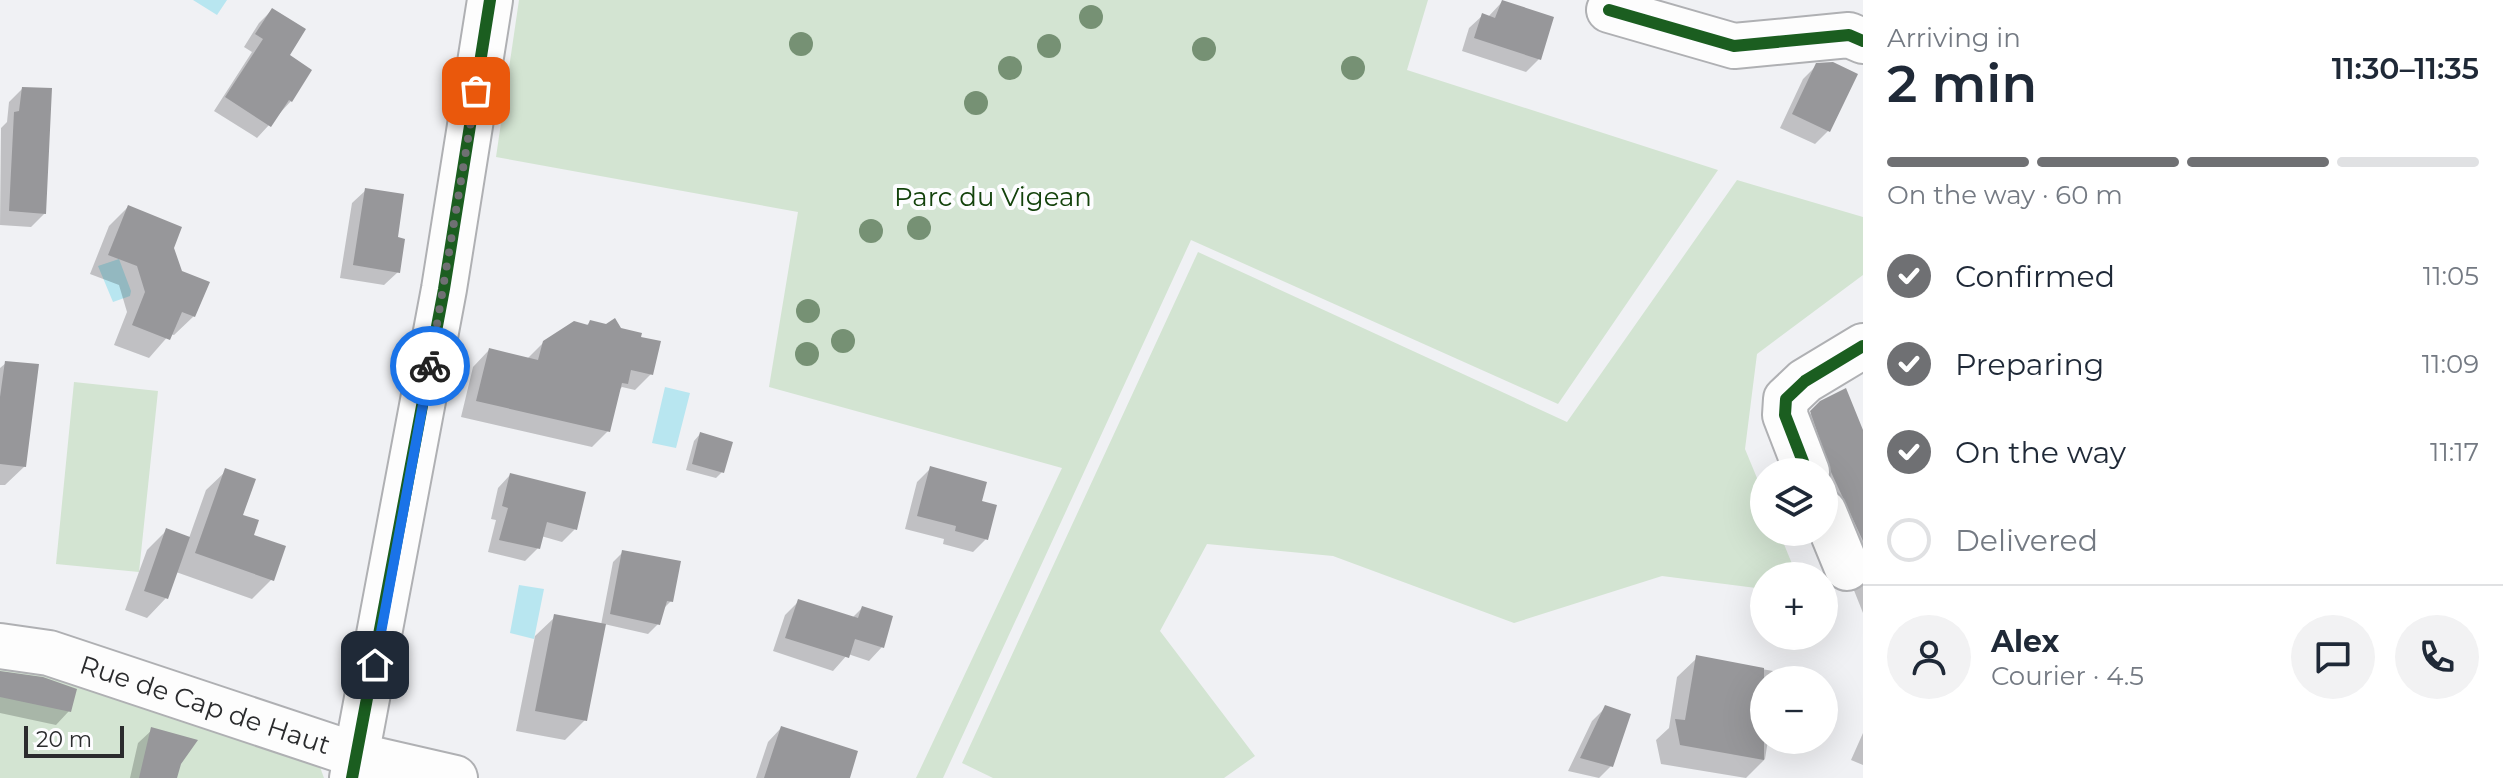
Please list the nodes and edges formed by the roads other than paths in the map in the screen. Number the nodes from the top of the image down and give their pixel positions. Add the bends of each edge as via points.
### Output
1 (490, 0) edge
2 (1609, 10) dead end
3 (1863, 41) edge
4 (1863, 346) edge
5 (1802, 458) edge
6 (1838, 546) edge
7 (1847, 568) dead end
8 (0, 646) edge
9 (356, 767) edge
10 (455, 778) edge

1 - 9 street via 444,289
2 - 3 street via 1734,46 1849,35
4 - 5 street via 1805,381 1786,399 1785,415
6 - 7 street
8 - 9 street, Rue de Cap de Haut via 49,653
9 - 10 street, Rue de Cap de Haut

